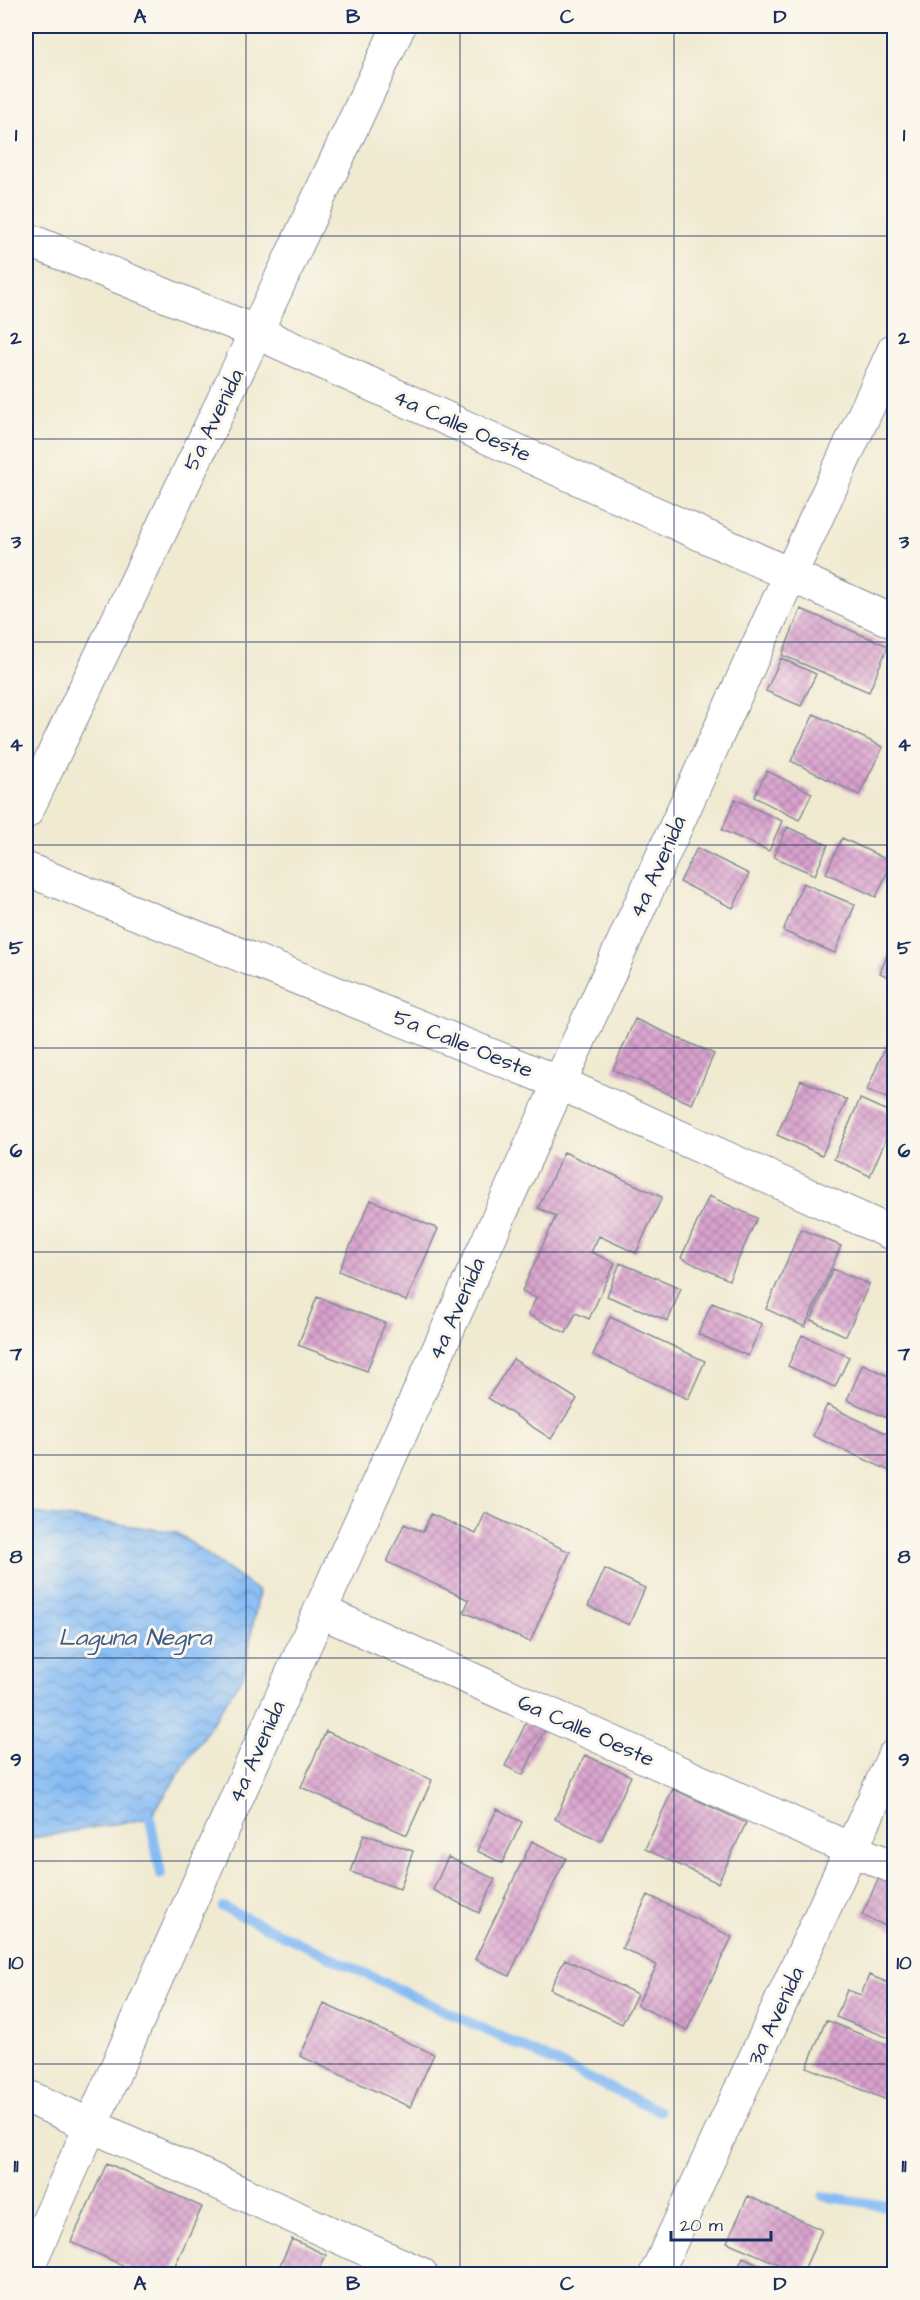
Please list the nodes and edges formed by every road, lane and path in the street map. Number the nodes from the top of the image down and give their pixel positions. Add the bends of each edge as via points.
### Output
1 (399, 26) edge
2 (26, 239) edge
3 (256, 332) junction
4 (894, 350) edge
5 (790, 575) junction
6 (894, 622) edge
7 (26, 812) edge
8 (26, 869) edge
9 (560, 1083) junction
10 (894, 1234) edge
11 (320, 1611) junction
12 (894, 1756) edge
13 (852, 1850) junction
14 (894, 1867) edge
15 (26, 2096) edge
16 (91, 2126) junction
17 (26, 2271) edge
18 (421, 2274) edge
19 (656, 2274) edge

1 - 3 street, 5a Avenida
2 - 3 street, 4a Calle Oeste
3 - 5 street, 4a Calle Oeste
3 - 7 street, 5a Avenida
4 - 5 street, 4a Avenida
5 - 6 street, 4a Calle Oeste
5 - 9 street, 4a Avenida
8 - 9 street, 5a Calle Oeste
9 - 10 street, 5a Calle Oeste
9 - 11 street, 4a Avenida
11 - 13 street, 6a Calle Oeste
11 - 16 street, 4a Avenida
12 - 13 street, 3a Avenida
13 - 14 street, 6a Calle Oeste
13 - 19 street, 3a Avenida
15 - 16 street
16 - 17 street, 4a Avenida
16 - 18 street

